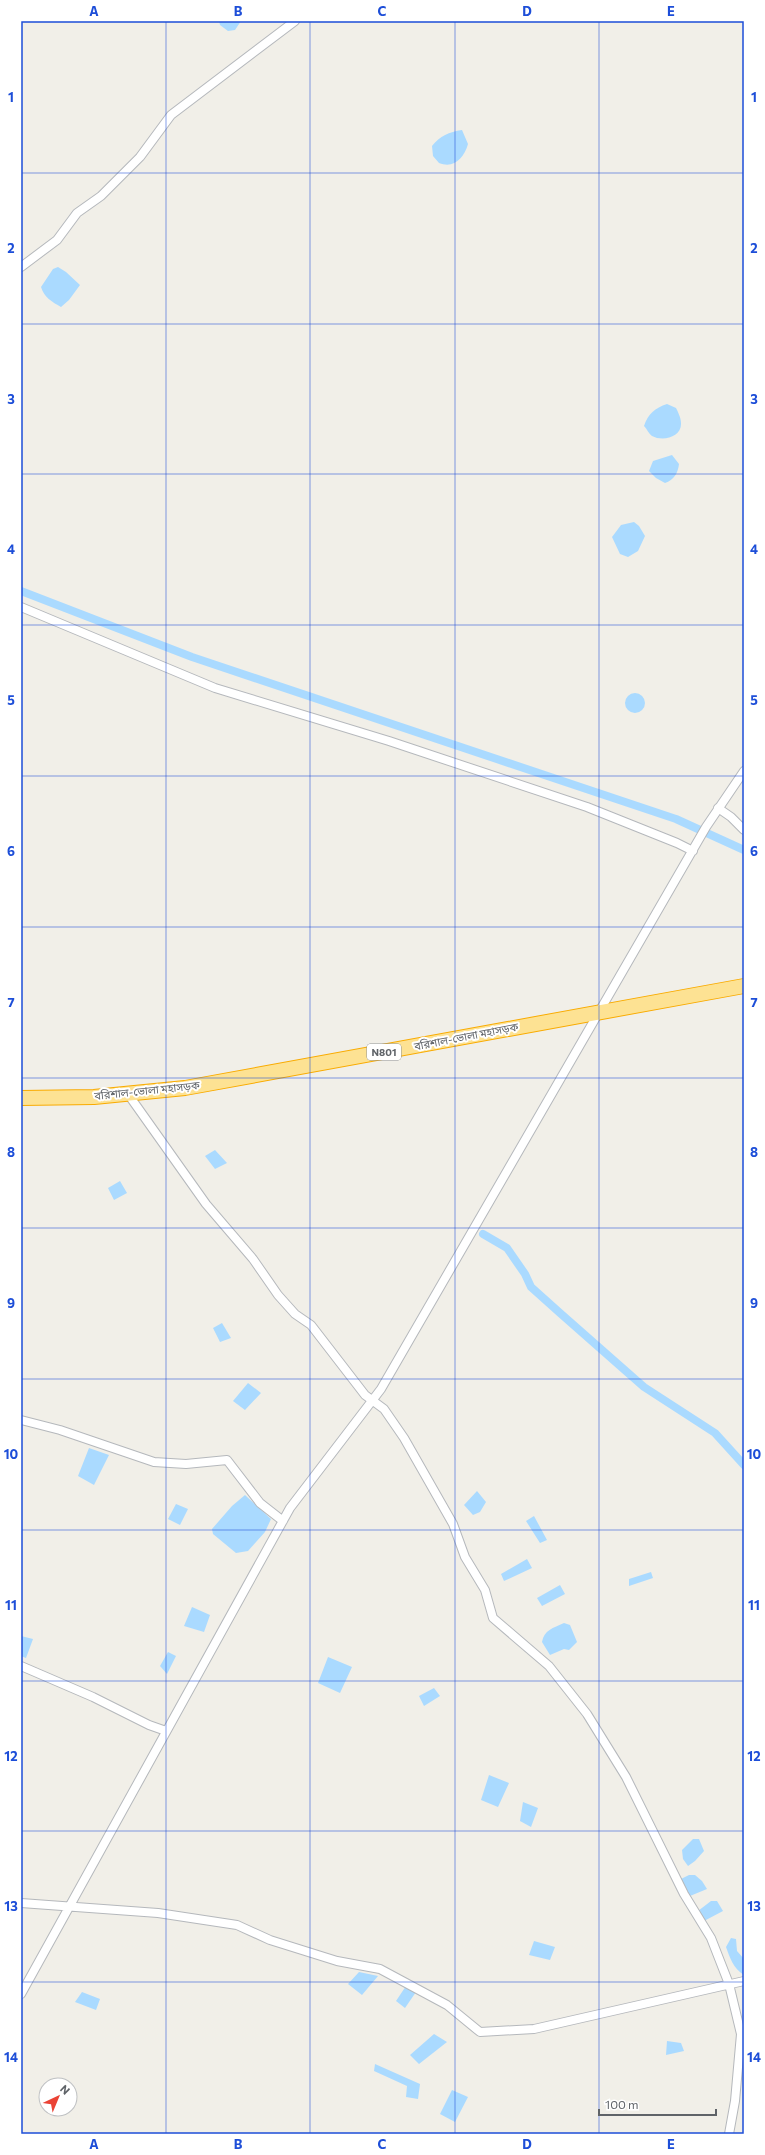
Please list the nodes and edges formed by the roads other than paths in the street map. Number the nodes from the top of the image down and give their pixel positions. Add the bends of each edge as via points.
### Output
1 (295, 21) edge
2 (21, 267) edge
3 (21, 607) edge
4 (744, 771) edge
5 (718, 808) junction
6 (744, 830) edge
7 (695, 848) junction
8 (744, 986) edge
9 (602, 1011) junction
10 (128, 1094) junction
11 (21, 1098) edge
12 (373, 1400) junction
13 (21, 1420) edge
14 (283, 1521) junction
15 (21, 1666) edge
16 (166, 1731) junction
17 (21, 1903) edge
18 (70, 1905) junction
19 (744, 1981) edge
20 (729, 1984) junction
21 (21, 1994) edge
22 (729, 2134) edge

1 - 2 street via 171,115 140,157 101,196 77,213 57,240
3 - 7 street via 215,688 389,741 587,807
4 - 5 street
5 - 6 street
5 - 7 street
7 - 9 street
8 - 9 highway, বরিশাল-ভোলা মহাসড়ক / N801
9 - 10 highway, বরিশাল-ভোলা মহাসড়ক / N801 via 185,1088
9 - 12 street
10 - 11 highway, বরিশাল-ভোলা মহাসড়ক / N801
10 - 12 street via 206,1204 254,1259 278,1295 295,1314 311,1325 361,1389
12 - 14 street via 290,1508
12 - 20 street via 384,1409 404,1438 453,1524 465,1557 485,1590 493,1618 550,1666 588,1714 626,1777 684,1894 711,1938
13 - 14 street via 60,1430 154,1462 186,1464 227,1460 260,1503
14 - 16 street
15 - 16 street
16 - 18 street
17 - 18 street
18 - 20 street via 158,1913 237,1925 270,1940 337,1961 380,1969 447,2005 480,2032 534,2029
18 - 21 street
19 - 20 street
20 - 22 street via 740,2034 736,2101

